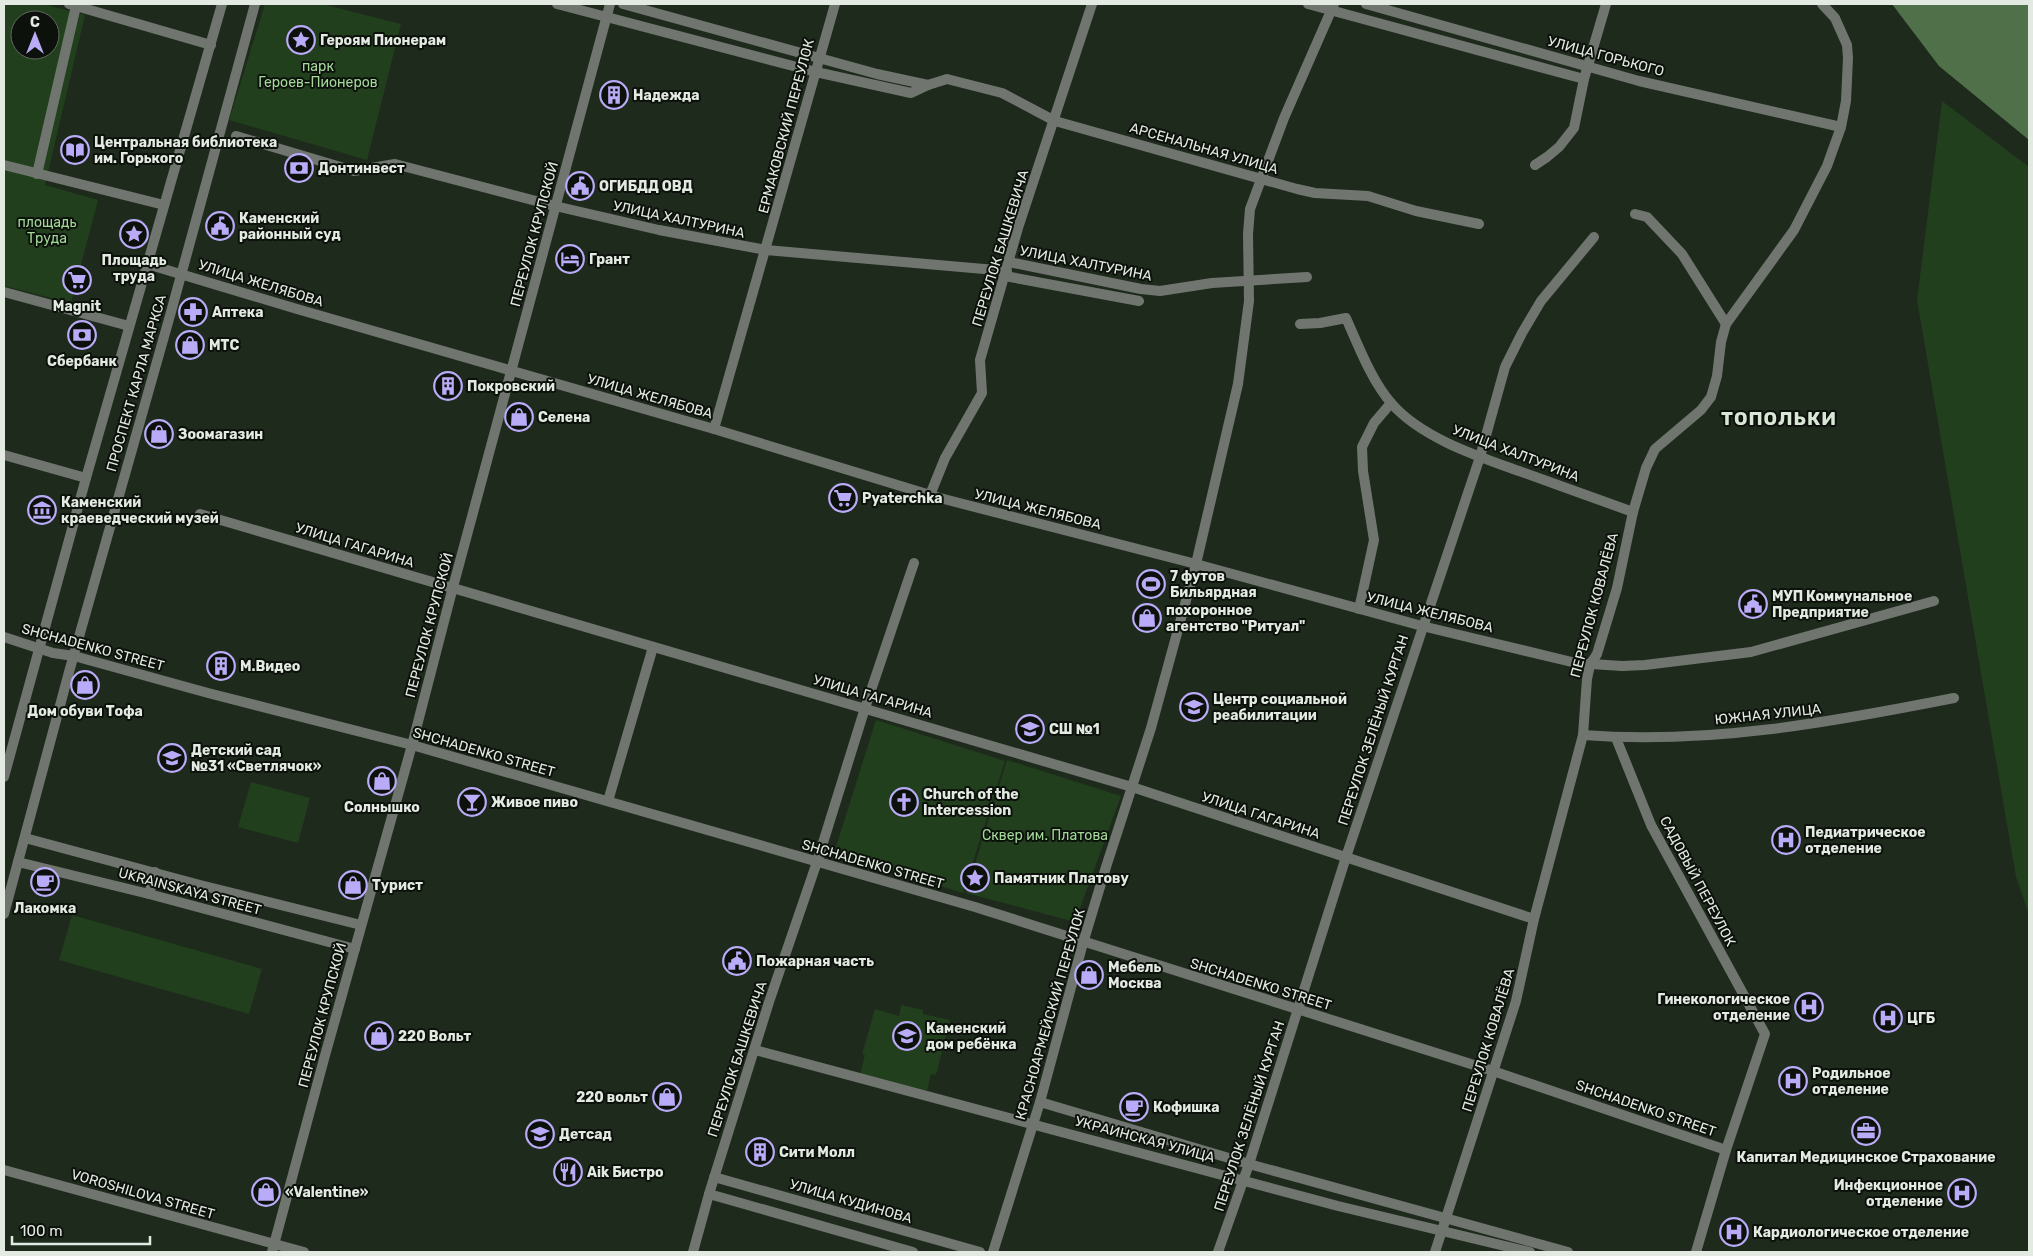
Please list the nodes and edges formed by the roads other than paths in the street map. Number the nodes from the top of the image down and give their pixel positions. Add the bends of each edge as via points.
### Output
1 (222, 4) edge
2 (255, 4) edge
3 (557, 4) edge
4 (610, 4) edge
5 (623, 4) edge
6 (835, 4) edge
7 (1092, 4) edge
8 (1308, 4) edge
9 (1366, 4) edge
10 (1606, 4) edge
11 (73, 5) edge
12 (1825, 6) edge
13 (1333, 7) edge
14 (607, 16) junction
15 (211, 44) junction
16 (819, 58) junction
17 (1588, 66) junction
18 (816, 72) junction
19 (1584, 79) junction
20 (928, 85) junction
21 (1055, 121) junction
22 (1840, 127) junction
23 (236, 136) dead end
24 (1535, 165) dead end
25 (4, 166) edge
26 (37, 174) junction
27 (1260, 178) junction
28 (164, 204) junction
29 (555, 206) junction
30 (1635, 214) dead end
31 (1479, 224) dead end
32 (1594, 237) dead end
33 (766, 250) junction
34 (147, 264) junction
35 (1007, 270) junction
36 (181, 273) junction
37 (1307, 277) dead end
38 (1249, 281) junction
39 (4, 292) edge
40 (1139, 301) dead end
41 (1300, 324) dead end
42 (1726, 324) junction
43 (129, 326) junction
44 (511, 371) junction
45 (1391, 403) junction
46 (714, 429) junction
47 (4, 455) edge
48 (1480, 457) junction
49 (86, 478) junction
50 (930, 495) junction
51 (1633, 512) junction
52 (200, 514) dead end
53 (914, 563) dead end
54 (1196, 564) junction
55 (453, 587) junction
56 (1934, 601) dead end
57 (1359, 609) junction
58 (1422, 626) junction
59 (4, 637) edge
60 (653, 647) junction
61 (39, 648) junction
62 (74, 656) junction
63 (1590, 665) junction
64 (1954, 698) dead end
65 (865, 708) junction
66 (1583, 735) junction
67 (1616, 738) junction
68 (412, 745) junction
69 (4, 778) edge
70 (1132, 787) junction
71 (608, 801) junction
72 (25, 838) junction
73 (1346, 857) junction
74 (18, 862) junction
75 (816, 862) junction
76 (155, 872) junction
77 (149, 894) junction
78 (4, 914) edge
79 (1534, 919) junction
80 (361, 925) junction
81 (1083, 943) junction
82 (355, 949) junction
83 (1298, 1010) junction
84 (755, 1050) junction
85 (1493, 1071) junction
86 (1040, 1102) junction
87 (1033, 1124) junction
88 (1726, 1150) junction
89 (1249, 1164) junction
90 (4, 1170) edge
91 (714, 1177) junction
92 (1244, 1179) junction
93 (709, 1194) junction
94 (1446, 1219) junction
95 (1442, 1232) junction
96 (273, 1249) edge
97 (304, 1252) edge
98 (693, 1252) edge
99 (913, 1252) edge
100 (980, 1252) edge
101 (992, 1252) edge
102 (1218, 1252) edge
103 (1435, 1252) edge
104 (1530, 1252) edge
105 (1568, 1252) edge
106 (1696, 1252) edge

1 - 15 street, ПРОСПЕКТ КАРЛА МАРКСА
2 - 36 street, ПРОСПЕКТ КАРЛА МАРКСА
3 - 14 street, АРСЕНАЛЬНАЯ УЛИЦА
4 - 14 street, ПЕРЕУЛОК КРУПСКОЙ
5 - 16 street, АРСЕНАЛЬНАЯ УЛИЦА
6 - 16 street, ЕРМАКОВСКИЙ ПЕРЕУЛОК
7 - 21 street, ПЕРЕУЛОК БАШКЕВИЧА
8 - 13 street, УЛИЦА ГОРЬКОГО
9 - 17 street, УЛИЦА ГОРЬКОГО
10 - 17 street
11 - 15 street
11 - 26 street
12 - 22 street via 1844,38 1848,58 1846,100
13 - 19 street, УЛИЦА ГОРЬКОГО
13 - 27 street, КРАСНОАРМЕЙСКИЙ ПЕРЕУЛОК
14 - 18 street, АРСЕНАЛЬНАЯ УЛИЦА
14 - 29 street, ПЕРЕУЛОК КРУПСКОЙ
15 - 28 street, ПРОСПЕКТ КАРЛА МАРКСА
16 - 18 street, ЕРМАКОВСКИЙ ПЕРЕУЛОК
16 - 20 street, АРСЕНАЛЬНАЯ УЛИЦА
17 - 19 street
17 - 22 street, УЛИЦА ГОРЬКОГО via 1639,81
18 - 20 street, АРСЕНАЛЬНАЯ УЛИЦА via 911,94
18 - 33 street, ЕРМАКОВСКИЙ ПЕРЕУЛОК
19 - 24 street via 1572,132
20 - 21 street, АРСЕНАЛЬНАЯ УЛИЦА via 947,79 1002,93
21 - 27 street, АРСЕНАЛЬНАЯ УЛИЦА
21 - 35 street, ПЕРЕУЛОК БАШКЕВИЧА
22 - 42 street, ПЕРЕУЛОК КОВАЛЁВА via 1827,166 1794,230
23 - 29 street, УЛИЦА ХАЛТУРИНА via 354,171 395,164
25 - 26 street
26 - 28 street
27 - 31 street, АРСЕНАЛЬНАЯ УЛИЦА via 1315,193 1368,196 1416,211
27 - 38 street, КРАСНОАРМЕЙСКИЙ ПЕРЕУЛОК via 1250,209
28 - 34 street, ПРОСПЕКТ КАРЛА МАРКСА
29 - 33 street, УЛИЦА ХАЛТУРИНА
29 - 44 street, ПЕРЕУЛОК КРУПСКОЙ
30 - 42 street via 1646,217 1682,254
32 - 48 street, ПЕРЕУЛОК ЗЕЛЁНЫЙ КУРГАН via 1541,301 1522,333 1506,367
33 - 35 street, УЛИЦА ХАЛТУРИНА
33 - 46 street, ЕРМАКОВСКИЙ ПЕРЕУЛОК
34 - 36 street, УЛИЦА ЖЕЛЯБОВА
34 - 43 street, ПРОСПЕКТ КАРЛА МАРКСА
35 - 38 street, УЛИЦА ХАЛТУРИНА via 1160,291
35 - 40 street
35 - 50 street, ПЕРЕУЛОК БАШКЕВИЧА via 980,360 982,392 945,458
36 - 44 street, УЛИЦА ЖЕЛЯБОВА
36 - 62 street, ПРОСПЕКТ КАРЛА МАРКСА
37 - 38 street, УЛИЦА ХАЛТУРИНА
38 - 54 street, КРАСНОАРМЕЙСКИЙ ПЕРЕУЛОК via 1238,384
39 - 43 street
41 - 45 street, УЛИЦА ХАЛТУРИНА via 1346,318 1363,357
42 - 51 street, ПЕРЕУЛОК КОВАЛЁВА via 1711,397 1701,410 1655,449
43 - 49 street, ПРОСПЕКТ КАРЛА МАРКСА
44 - 46 street, УЛИЦА ЖЕЛЯБОВА
44 - 55 street, ПЕРЕУЛОК КРУПСКОЙ
45 - 48 street, УЛИЦА ХАЛТУРИНА via 1414,424
45 - 57 street via 1374,423 1362,447 1374,540
46 - 50 street, УЛИЦА ЖЕЛЯБОВА
47 - 49 street
48 - 51 street, УЛИЦА ХАЛТУРИНА
48 - 58 street, ПЕРЕУЛОК ЗЕЛЁНЫЙ КУРГАН
49 - 61 street, ПРОСПЕКТ КАРЛА МАРКСА
50 - 54 street, УЛИЦА ЖЕЛЯБОВА
51 - 63 street, ПЕРЕУЛОК КОВАЛЁВА via 1616,588 1597,654
52 - 55 street, УЛИЦА ГАГАРИНА
53 - 65 street, ПЕРЕУЛОК БАШКЕВИЧА
54 - 57 street, УЛИЦА ЖЕЛЯБОВА
54 - 70 street, КРАСНОАРМЕЙСКИЙ ПЕРЕУЛОК
55 - 60 street, УЛИЦА ГАГАРИНА
55 - 68 street, ПЕРЕУЛОК КРУПСКОЙ
56 - 63 street, УЛИЦА ЖЕЛЯБОВА via 1751,652 1645,665
57 - 58 street, УЛИЦА ЖЕЛЯБОВА
58 - 63 street, УЛИЦА ЖЕЛЯБОВА
58 - 73 street, ПЕРЕУЛОК ЗЕЛЁНЫЙ КУРГАН
59 - 61 street, SHCHADENKO STREET
60 - 65 street, УЛИЦА ГАГАРИНА
60 - 71 street
61 - 62 street, SHCHADENKO STREET
61 - 69 street, ПРОСПЕКТ КАРЛА МАРКСА
62 - 68 street, SHCHADENKO STREET
62 - 72 street, ПРОСПЕКТ КАРЛА МАРКСА
63 - 66 street, ПЕРЕУЛОК КОВАЛЁВА
64 - 67 street, ЮЖНАЯ УЛИЦА via 1772,730
65 - 70 street, УЛИЦА ГАГАРИНА
65 - 75 street, ПЕРЕУЛОК БАШКЕВИЧА
66 - 67 street, ЮЖНАЯ УЛИЦА
66 - 79 street, ПЕРЕУЛОК КОВАЛЁВА
67 - 88 street, САДОВЫЙ ПЕРЕУЛОК via 1651,825 1765,1034
68 - 71 street, SHCHADENKO STREET
68 - 80 street, ПЕРЕУЛОК КРУПСКОЙ
70 - 73 street, УЛИЦА ГАГАРИНА
70 - 81 street, КРАСНОАРМЕЙСКИЙ ПЕРЕУЛОК
71 - 75 street, SHCHADENKO STREET
72 - 74 street, ПРОСПЕКТ КАРЛА МАРКСА
72 - 76 street, UKRAINSKAYA STREET
73 - 79 street, УЛИЦА ГАГАРИНА
73 - 83 street, ПЕРЕУЛОК ЗЕЛЁНЫЙ КУРГАН
74 - 77 street, UKRAINSKAYA STREET
74 - 78 street, ПРОСПЕКТ КАРЛА МАРКСА
75 - 81 street, SHCHADENKO STREET via 974,907
75 - 84 street, ПЕРЕУЛОК БАШКЕВИЧА
76 - 77 street
76 - 80 street, UKRAINSKAYA STREET
77 - 82 street, UKRAINSKAYA STREET
79 - 85 street, ПЕРЕУЛОК КОВАЛЁВА via 1516,1001
80 - 82 street, ПЕРЕУЛОК КРУПСКОЙ
81 - 83 street, SHCHADENKO STREET
81 - 86 street, КРАСНОАРМЕЙСКИЙ ПЕРЕУЛОК
82 - 96 street, ПЕРЕУЛОК КРУПСКОЙ
83 - 85 street, SHCHADENKO STREET
83 - 89 street, ПЕРЕУЛОК ЗЕЛЁНЫЙ КУРГАН
84 - 87 street, УКРАИНСКАЯ УЛИЦА
84 - 91 street, ПЕРЕУЛОК БАШКЕВИЧА
85 - 88 street, SHCHADENKO STREET
85 - 94 street, ПЕРЕУЛОК КОВАЛЁВА
86 - 87 street, КРАСНОАРМЕЙСКИЙ ПЕРЕУЛОК
86 - 89 street, УКРАИНСКАЯ УЛИЦА
87 - 92 street, УКРАИНСКАЯ УЛИЦА
87 - 101 street, КРАСНОАРМЕЙСКИЙ ПЕРЕУЛОК
88 - 106 street
89 - 92 street, ПЕРЕУЛОК ЗЕЛЁНЫЙ КУРГАН
89 - 94 street, УКРАИНСКАЯ УЛИЦА
90 - 96 street, VOROSHILOVA STREET
91 - 93 street, ПЕРЕУЛОК БАШКЕВИЧА
91 - 100 street, УЛИЦА КУДИНОВА
92 - 95 street, УКРАИНСКАЯ УЛИЦА
92 - 102 street, ПЕРЕУЛОК ЗЕЛЁНЫЙ КУРГАН
93 - 98 street, ПЕРЕУЛОК БАШКЕВИЧА
93 - 99 street
94 - 95 street, ПЕРЕУЛОК КОВАЛЁВА
94 - 105 street, УКРАИНСКАЯ УЛИЦА
95 - 103 street, ПЕРЕУЛОК КОВАЛЁВА
95 - 104 street, УКРАИНСКАЯ УЛИЦА
96 - 97 street, VOROSHILOVA STREET

